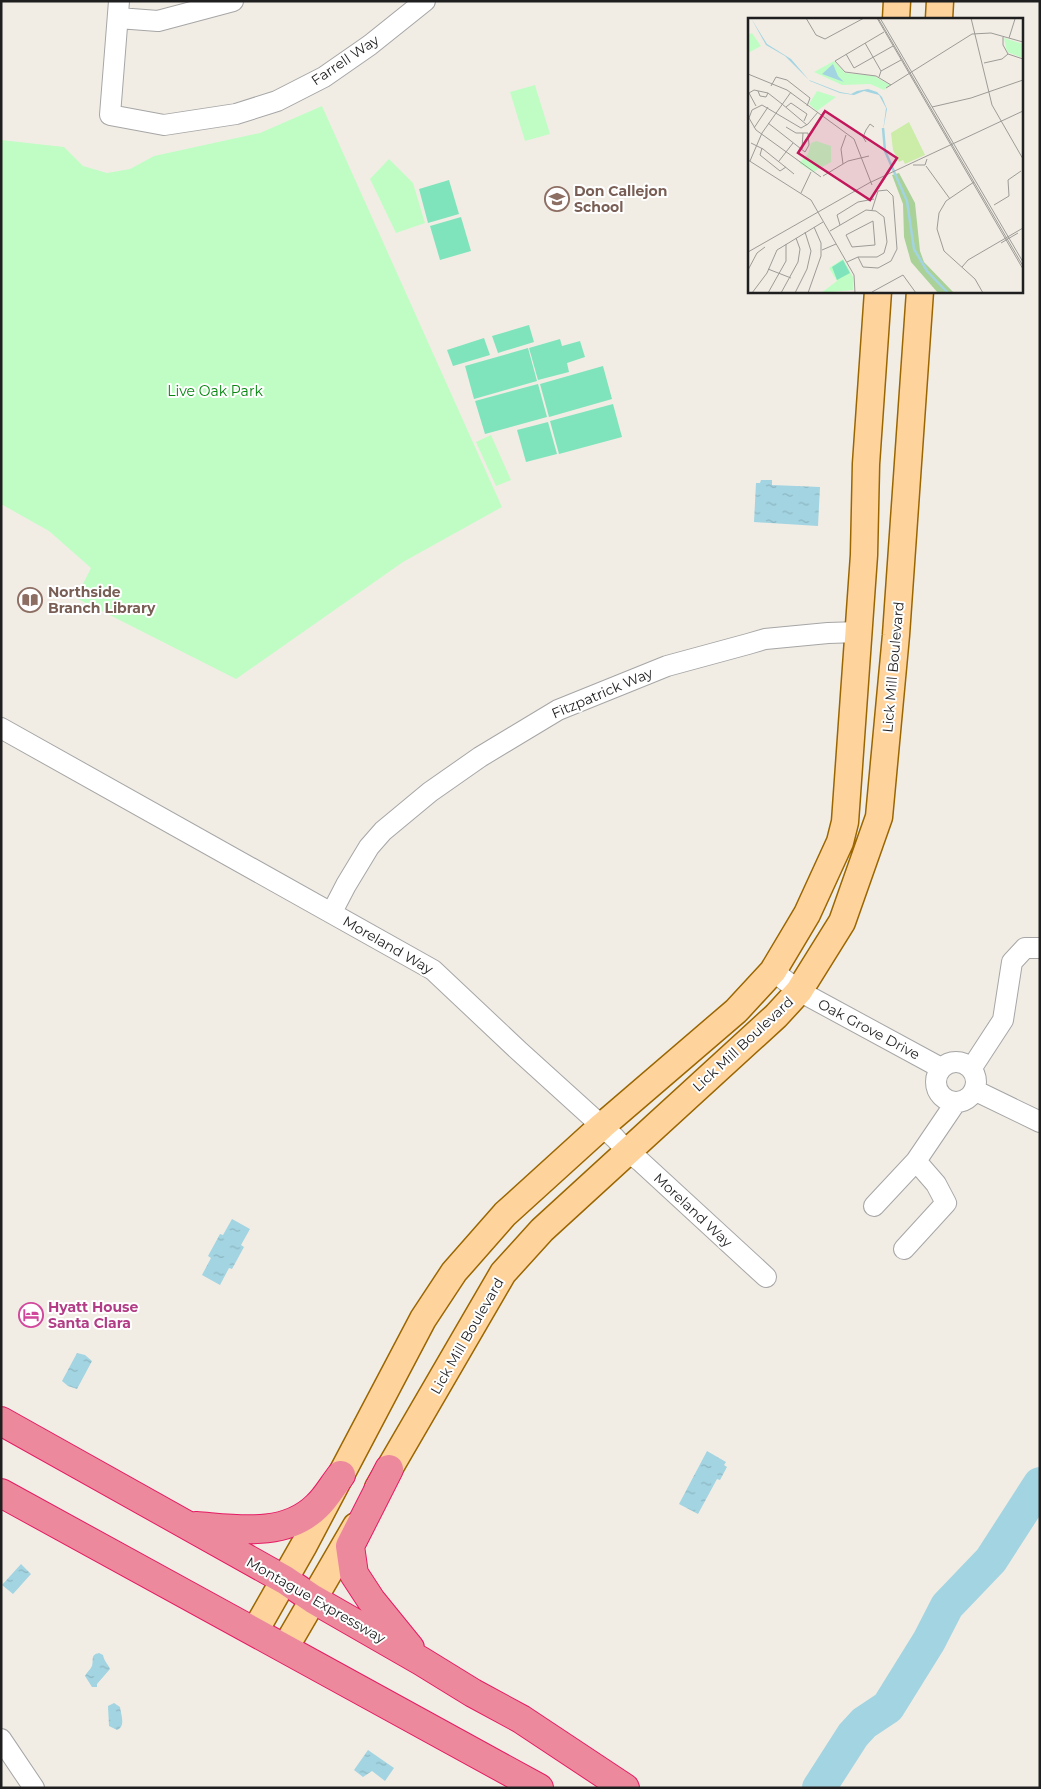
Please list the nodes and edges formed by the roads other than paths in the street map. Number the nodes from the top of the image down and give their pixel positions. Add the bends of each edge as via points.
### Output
1 (233, 1) edge
2 (426, 1) edge
3 (897, 1) edge
4 (940, 1) edge
5 (118, 10) edge
6 (896, 18) edge
7 (939, 18) edge
8 (878, 292) edge
9 (920, 292) edge
10 (859, 632) junction
11 (1, 728) edge
12 (332, 912) junction
13 (1040, 948) edge
14 (773, 971) junction
15 (799, 991) junction
16 (941, 1068) junction
17 (971, 1068) junction
18 (974, 1090) junction
19 (956, 1102) junction
20 (1040, 1122) edge
21 (602, 1126) junction
22 (627, 1151) junction
23 (916, 1161) junction
24 (874, 1206) dead end
25 (904, 1249) dead end
26 (766, 1277) dead end
27 (1, 1420) edge
28 (389, 1469) junction
29 (341, 1476) junction
30 (1, 1494) edge
31 (187, 1526) junction
32 (285, 1580) junction
33 (313, 1599) junction
34 (255, 1632) junction
35 (285, 1648) junction
36 (421, 1661) junction
37 (1, 1740) edge
38 (34, 1788) edge
39 (539, 1788) edge
40 (625, 1788) edge

1 - 5 street via 158,21
2 - 5 street, Farrell Way via 324,77 277,101 236,114 164,125 110,115
3 - 6 main road
4 - 7 main road
8 - 10 main road, Lick Mill Boulevard
9 - 15 main road, Lick Mill Boulevard via 896,634 879,817 842,922
10 - 12 street, Fitzpatrick Way via 765,639 667,666 558,710 452,776 383,831 369,847
10 - 14 main road, Lick Mill Boulevard via 844,829 807,914
11 - 12 street, Moreland Way
12 - 21 street, Moreland Way via 434,970
13 - 17 street via 1025,948 1012,962 1003,1020
14 - 15 street, Oak Grove Drive
14 - 21 main road, Lick Mill Boulevard via 736,1011
15 - 16 street, Oak Grove Drive
15 - 22 main road, Lick Mill Boulevard via 776,1016
16 - 17 street via 953,1062
16 - 19 street via 936,1086 944,1097
17 - 18 street via 976,1079
18 - 19 street via 967,1099
18 - 20 street
19 - 23 street
21 - 22 street, Moreland Way
21 - 29 main road, Lick Mill Boulevard via 505,1214 454,1272 423,1319
22 - 26 street, Moreland Way
22 - 28 main road, Lick Mill Boulevard via 542,1230 503,1273
23 - 24 street
23 - 25 street via 936,1184 946,1203
27 - 31 highway, Montague Expressway
28 - 33 main road, Lick Mill Boulevard
28 - 36 highway via 350,1546 354,1574
29 - 31 highway via 318,1506 282,1526 256,1530
29 - 32 main road, Lick Mill Boulevard
30 - 34 highway
31 - 32 highway, Montague Expressway
32 - 33 highway, Montague Expressway
32 - 34 main road, Lick Mill Boulevard
33 - 35 main road, Lick Mill Boulevard
33 - 36 highway, Montague Expressway
34 - 35 highway
35 - 39 highway
36 - 40 highway, Montague Expressway via 521,1719
37 - 38 street

